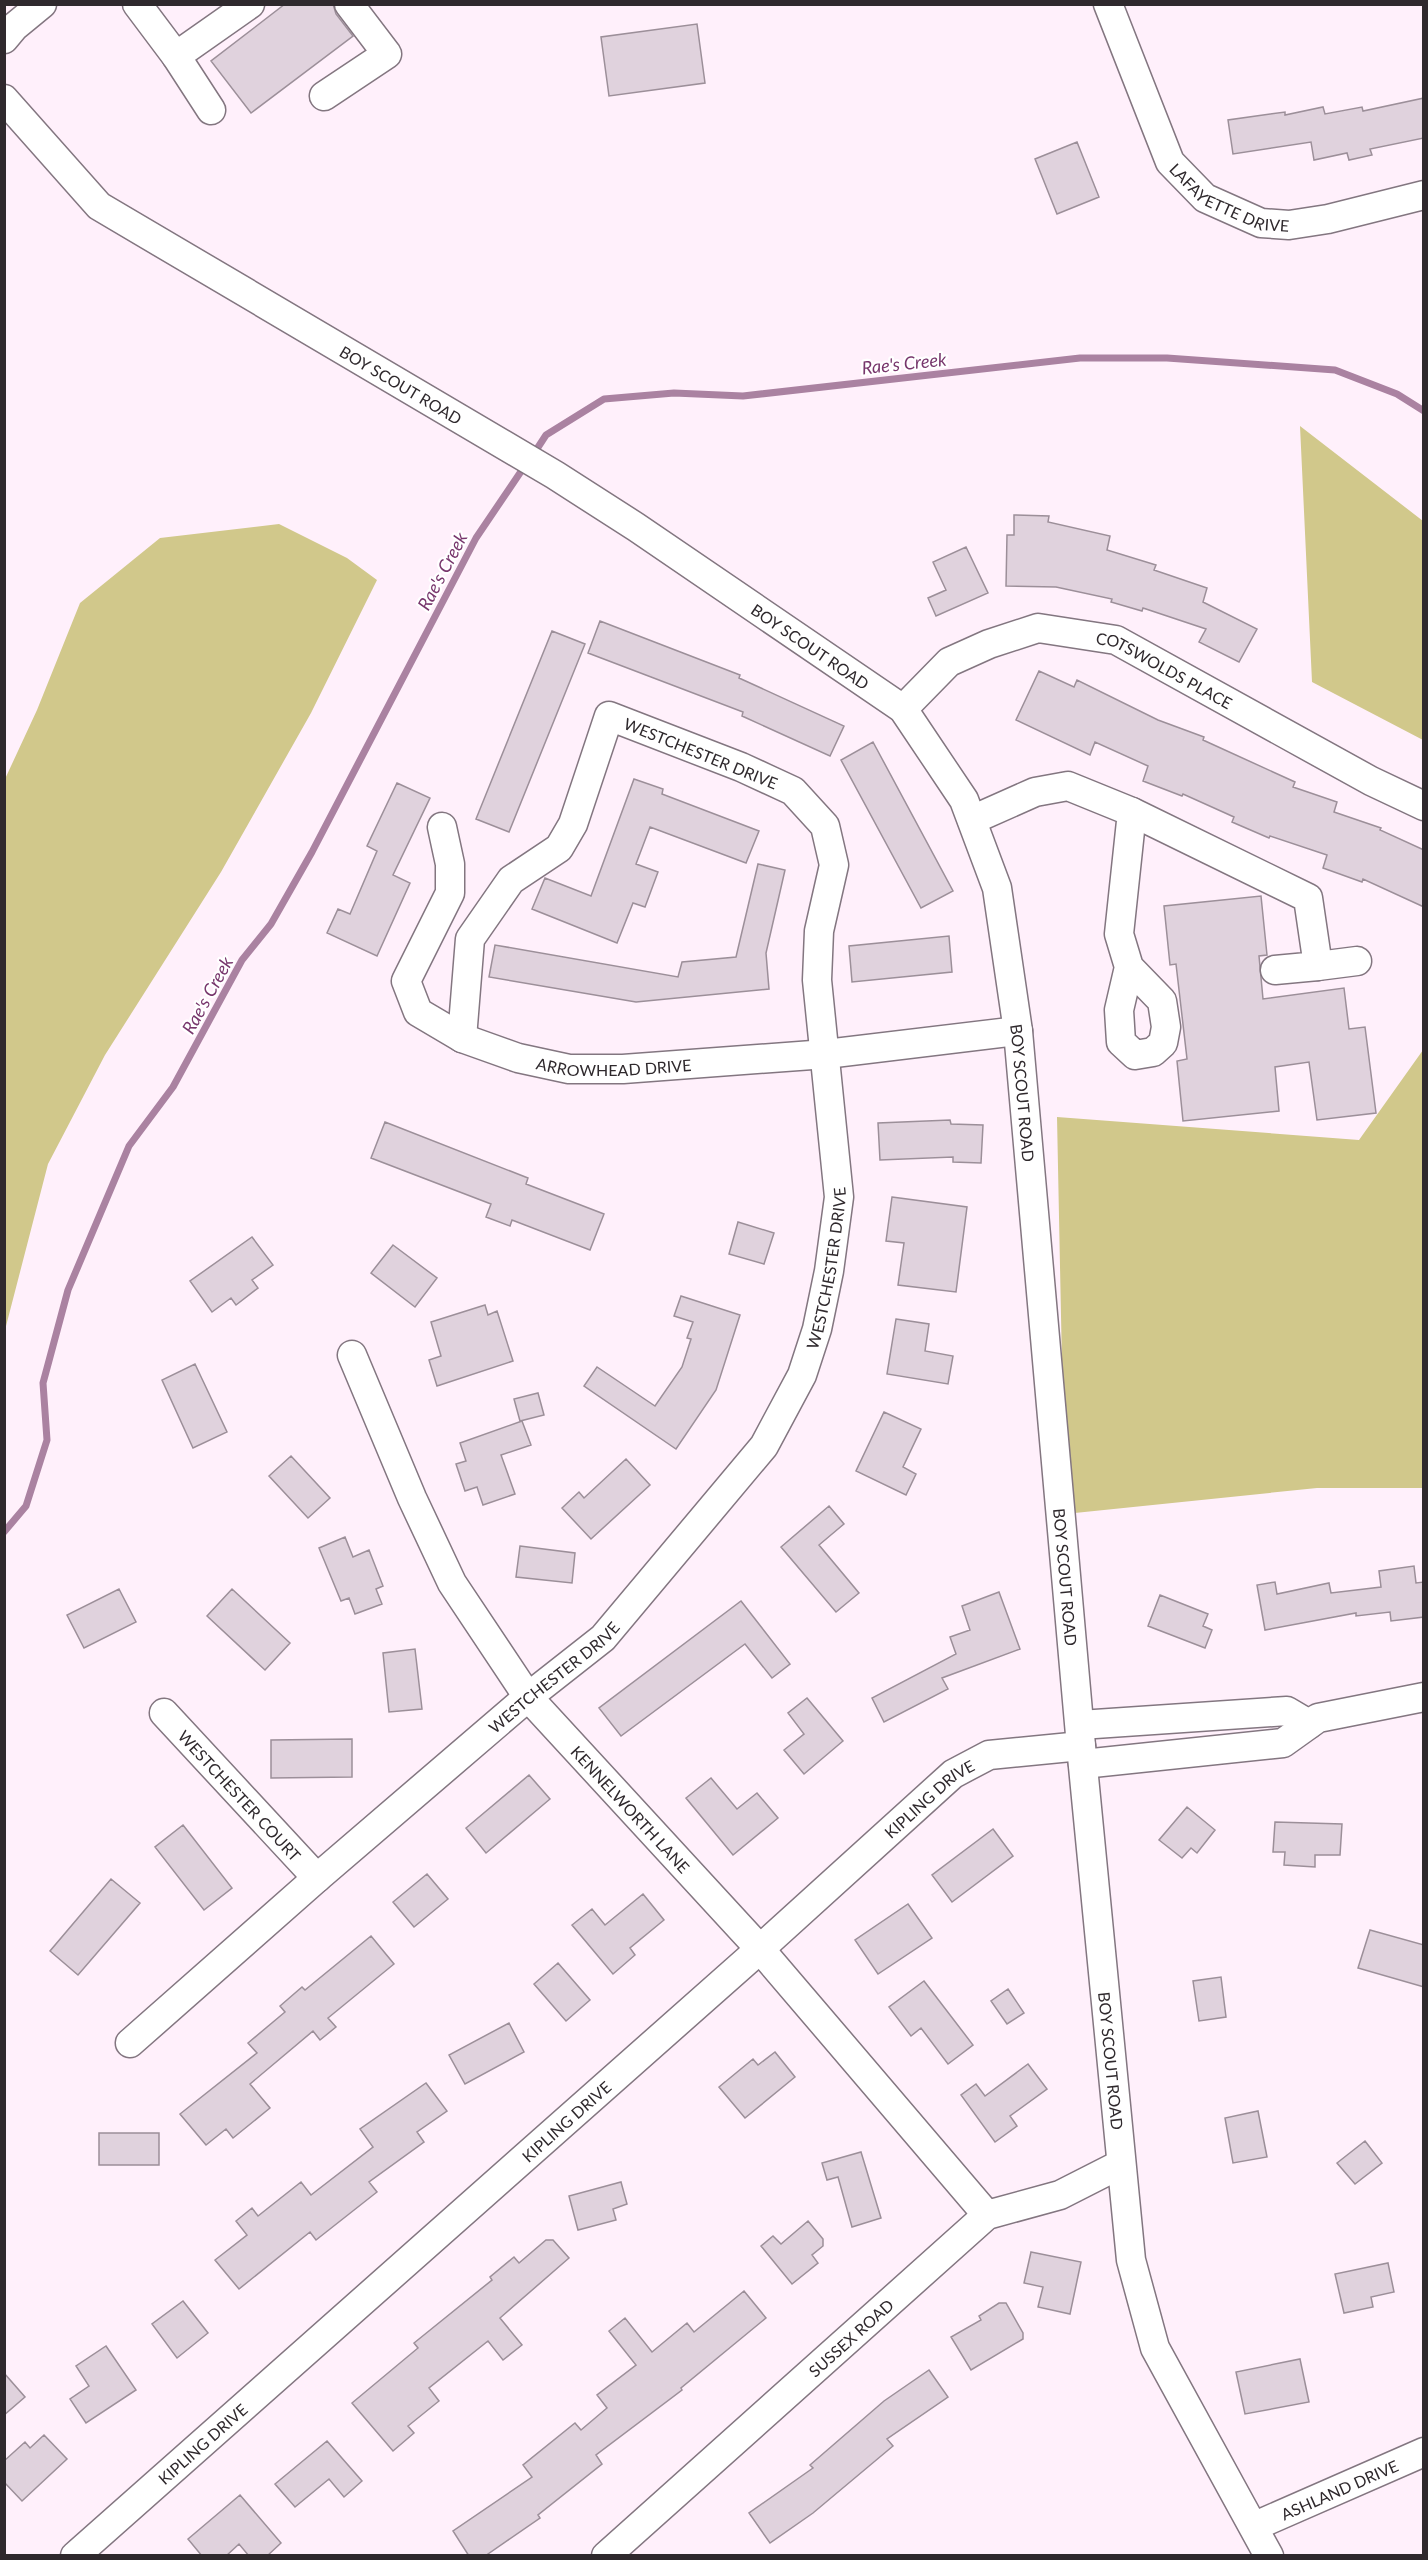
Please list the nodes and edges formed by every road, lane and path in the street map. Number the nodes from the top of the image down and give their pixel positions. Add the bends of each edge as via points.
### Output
1 (137, 4) edge
2 (250, 4) edge
3 (349, 4) edge
4 (1108, 4) edge
5 (33, 8) edge
6 (4, 39) edge
7 (176, 56) junction
8 (324, 96) dead end
9 (4, 99) edge
10 (211, 110) dead end
11 (1424, 195) edge
12 (903, 709) junction
13 (1424, 806) edge
14 (1132, 812) junction
15 (972, 820) junction
16 (442, 827) dead end
17 (1356, 961) dead end
18 (1318, 966) junction
19 (1129, 967) dead end
20 (1275, 970) dead end
21 (1018, 1031) junction
22 (462, 1038) junction
23 (826, 1054) junction
24 (352, 1355) dead end
25 (528, 1697) junction
26 (1424, 1697) edge
27 (164, 1713) dead end
28 (1309, 1724) junction
29 (1081, 1745) junction
30 (316, 1878) junction
31 (760, 1949) junction
32 (130, 2043) dead end
33 (1121, 2164) junction
34 (987, 2215) junction
35 (1424, 2452) edge
36 (1255, 2526) junction
37 (75, 2556) edge
38 (606, 2556) edge
39 (1269, 2556) edge

1 - 7 street
2 - 7 street
3 - 8 street via 387,54
4 - 11 street, LAFAYETTE DRIVE via 1170,162 1205,198 1261,223 1289,225
5 - 6 street
7 - 10 street
9 - 12 street, BOY SCOUT ROAD via 99,206 555,475
12 - 13 street, COTSWOLDS PLACE via 949,662 1038,628 1116,640 1371,781
12 - 15 street, BOY SCOUT ROAD via 964,800
14 - 15 street via 1068,786 1035,792
14 - 18 street via 1308,898
14 - 19 street via 1119,934
15 - 21 street, BOY SCOUT ROAD via 997,888
16 - 22 street, ARROWHEAD DRIVE via 450,864 450,893 406,981 418,1012
17 - 18 street
18 - 20 street
21 - 23 street, ARROWHEAD DRIVE
21 - 29 street, BOY SCOUT ROAD
22 - 23 street, ARROWHEAD DRIVE via 518,1058 569,1069 623,1069
22 - 23 street, WESTCHESTER DRIVE via 470,939 512,880 559,848 573,824 609,716 793,791 825,826 834,865 819,931 817,980
23 - 25 street, WESTCHESTER DRIVE via 838,1197 830,1271 802,1375 764,1446 603,1638
24 - 25 street, KENNELWORTH LANE via 452,1583
25 - 30 street, WESTCHESTER DRIVE
25 - 31 street, KENNELWORTH LANE
26 - 28 street, KIPLING DRIVE via 1318,1718
27 - 30 street, WESTCHESTER COURT
28 - 29 street, KIPLING DRIVE via 1283,1743
28 - 29 street, KIPLING DRIVE via 1287,1711 1148,1718
29 - 31 street, KIPLING DRIVE via 989,1755 953,1774
29 - 33 street, BOY SCOUT ROAD
30 - 32 street, WESTCHESTER DRIVE
31 - 34 street, KENNELWORTH LANE
31 - 37 street, KIPLING DRIVE
33 - 34 street, SUSSEX ROAD via 1060,2195
33 - 36 street, BOY SCOUT ROAD via 1131,2260 1155,2348
34 - 38 street, SUSSEX ROAD
35 - 36 street, ASHLAND DRIVE
36 - 39 street, BOY SCOUT ROAD

